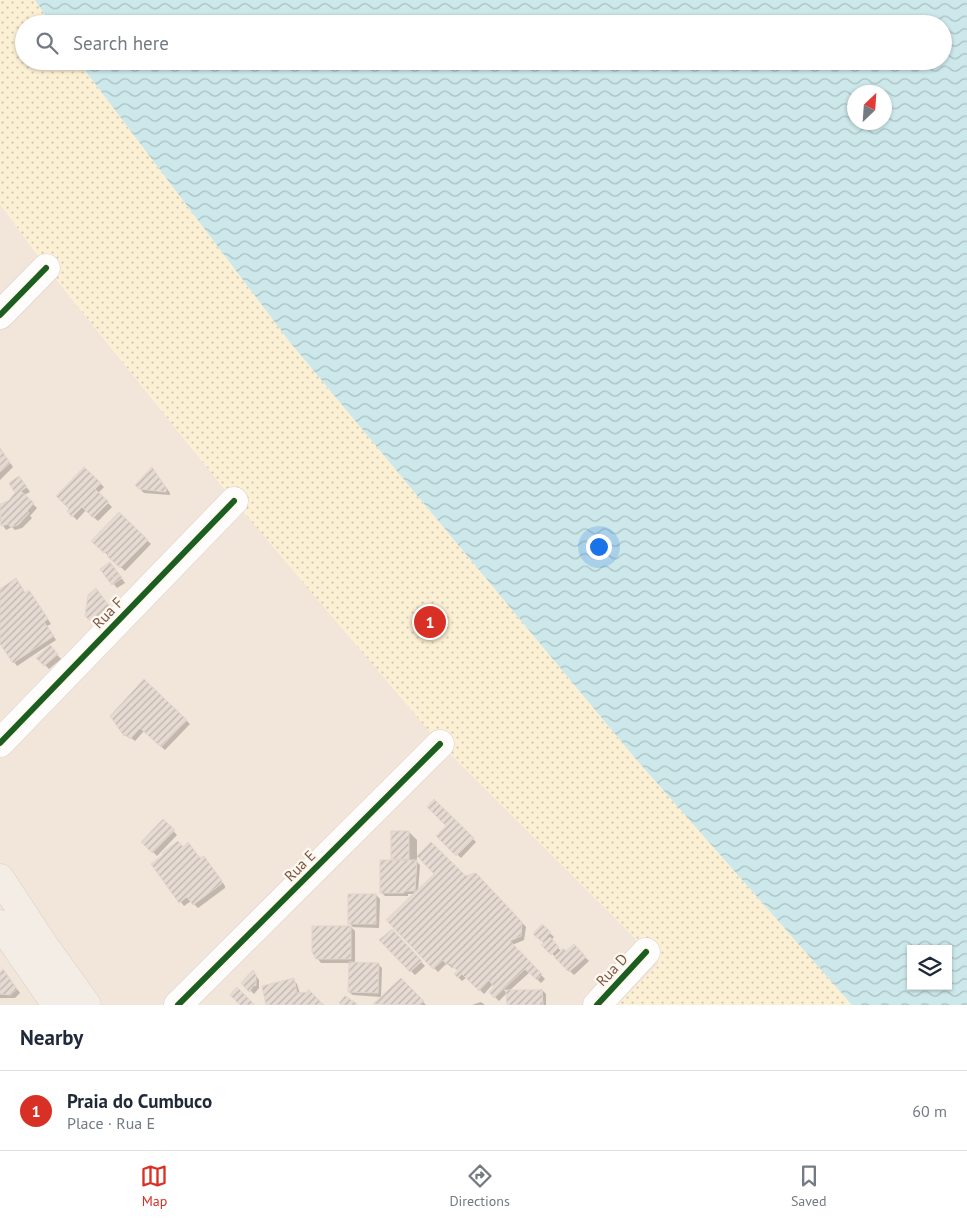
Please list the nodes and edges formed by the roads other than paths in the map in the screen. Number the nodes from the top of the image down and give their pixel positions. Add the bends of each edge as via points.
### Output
1 (46, 268) dead end
2 (0, 315) edge
3 (234, 501) dead end
4 (0, 744) edge
5 (440, 744) dead end
6 (0, 878) edge
7 (0, 924) edge
8 (646, 952) dead end
9 (56, 1005) edge
10 (87, 1005) edge
11 (178, 1005) edge
12 (597, 1005) edge

1 - 2 street
3 - 4 street, Rua F
5 - 11 street, Rua E
6 - 10 main road
7 - 9 main road
8 - 12 street, Rua D

